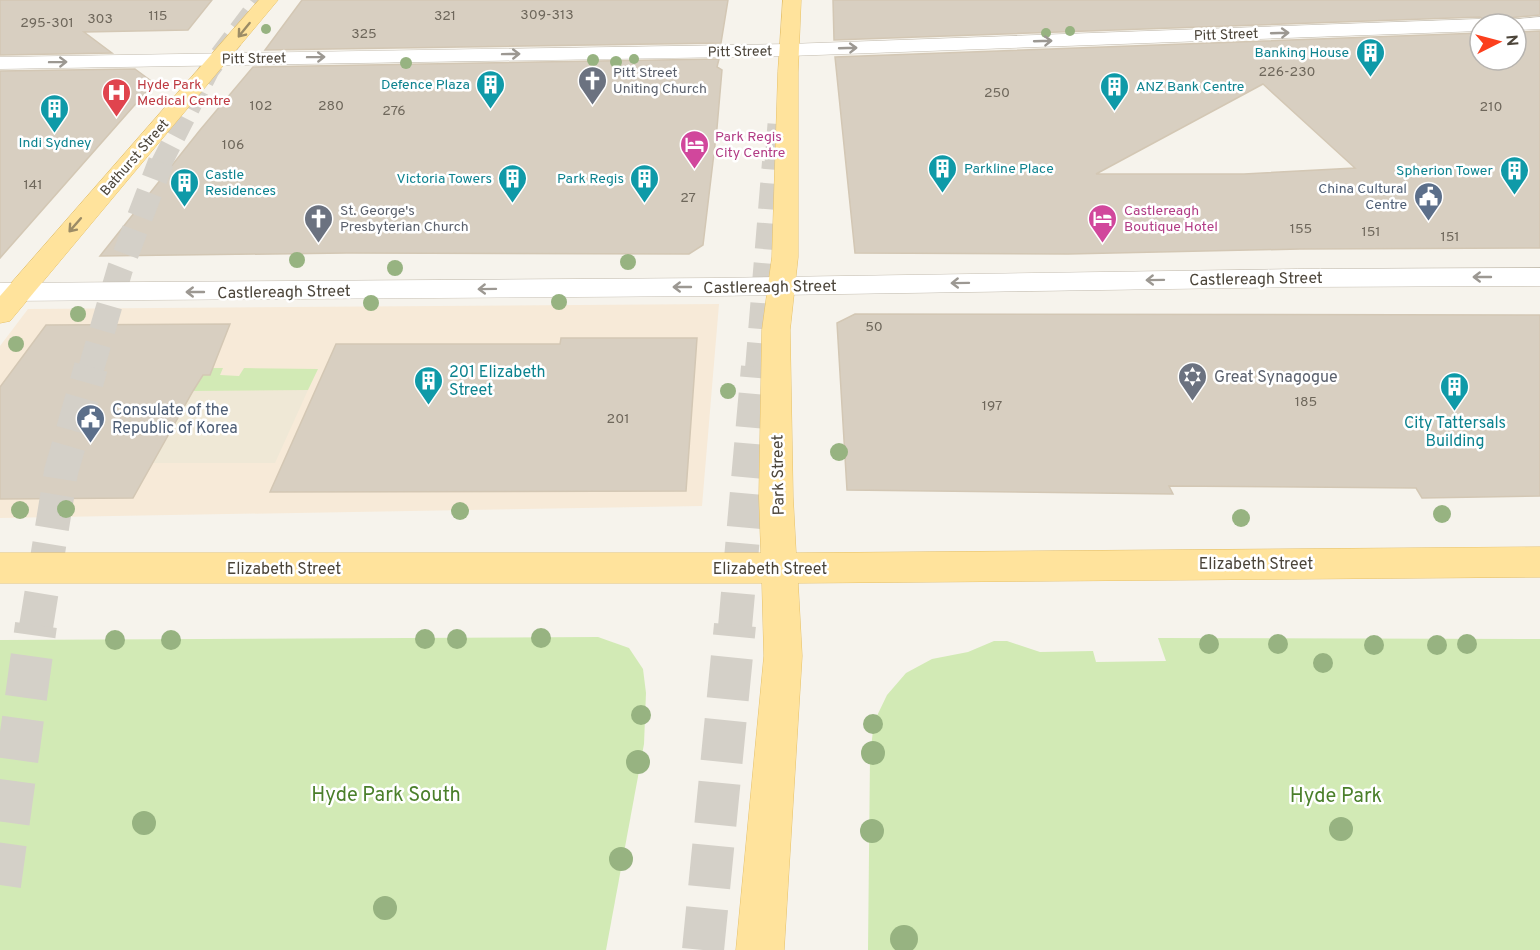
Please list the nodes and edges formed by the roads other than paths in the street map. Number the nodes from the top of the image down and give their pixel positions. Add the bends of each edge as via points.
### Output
1 (269, 0) edge
2 (792, 0) edge
3 (1468, 25) edge
4 (789, 50) junction
5 (219, 59) junction
6 (0, 63) edge
7 (1540, 277) edge
8 (782, 286) junction
9 (9, 292) edge
10 (0, 314) edge
11 (1540, 562) edge
12 (0, 568) edge
13 (780, 568) junction
14 (760, 950) edge

1 -> 5 main road, Bathurst Street
2 - 4 main road, Park Street
4 -> 3 street, Pitt Street
5 -> 4 street, Pitt Street
4 - 8 main road, Park Street
6 -> 5 street, Pitt Street
5 -> 9 main road, Bathurst Street
7 -> 8 street, Castlereagh Street
8 -> 9 street, Castlereagh Street
8 - 13 main road, Park Street via 776,330
9 - 10 main road, Bathurst Street
11 - 13 main road, Elizabeth Street
12 - 13 main road, Elizabeth Street
13 - 14 main road, Park Street via 783,656

